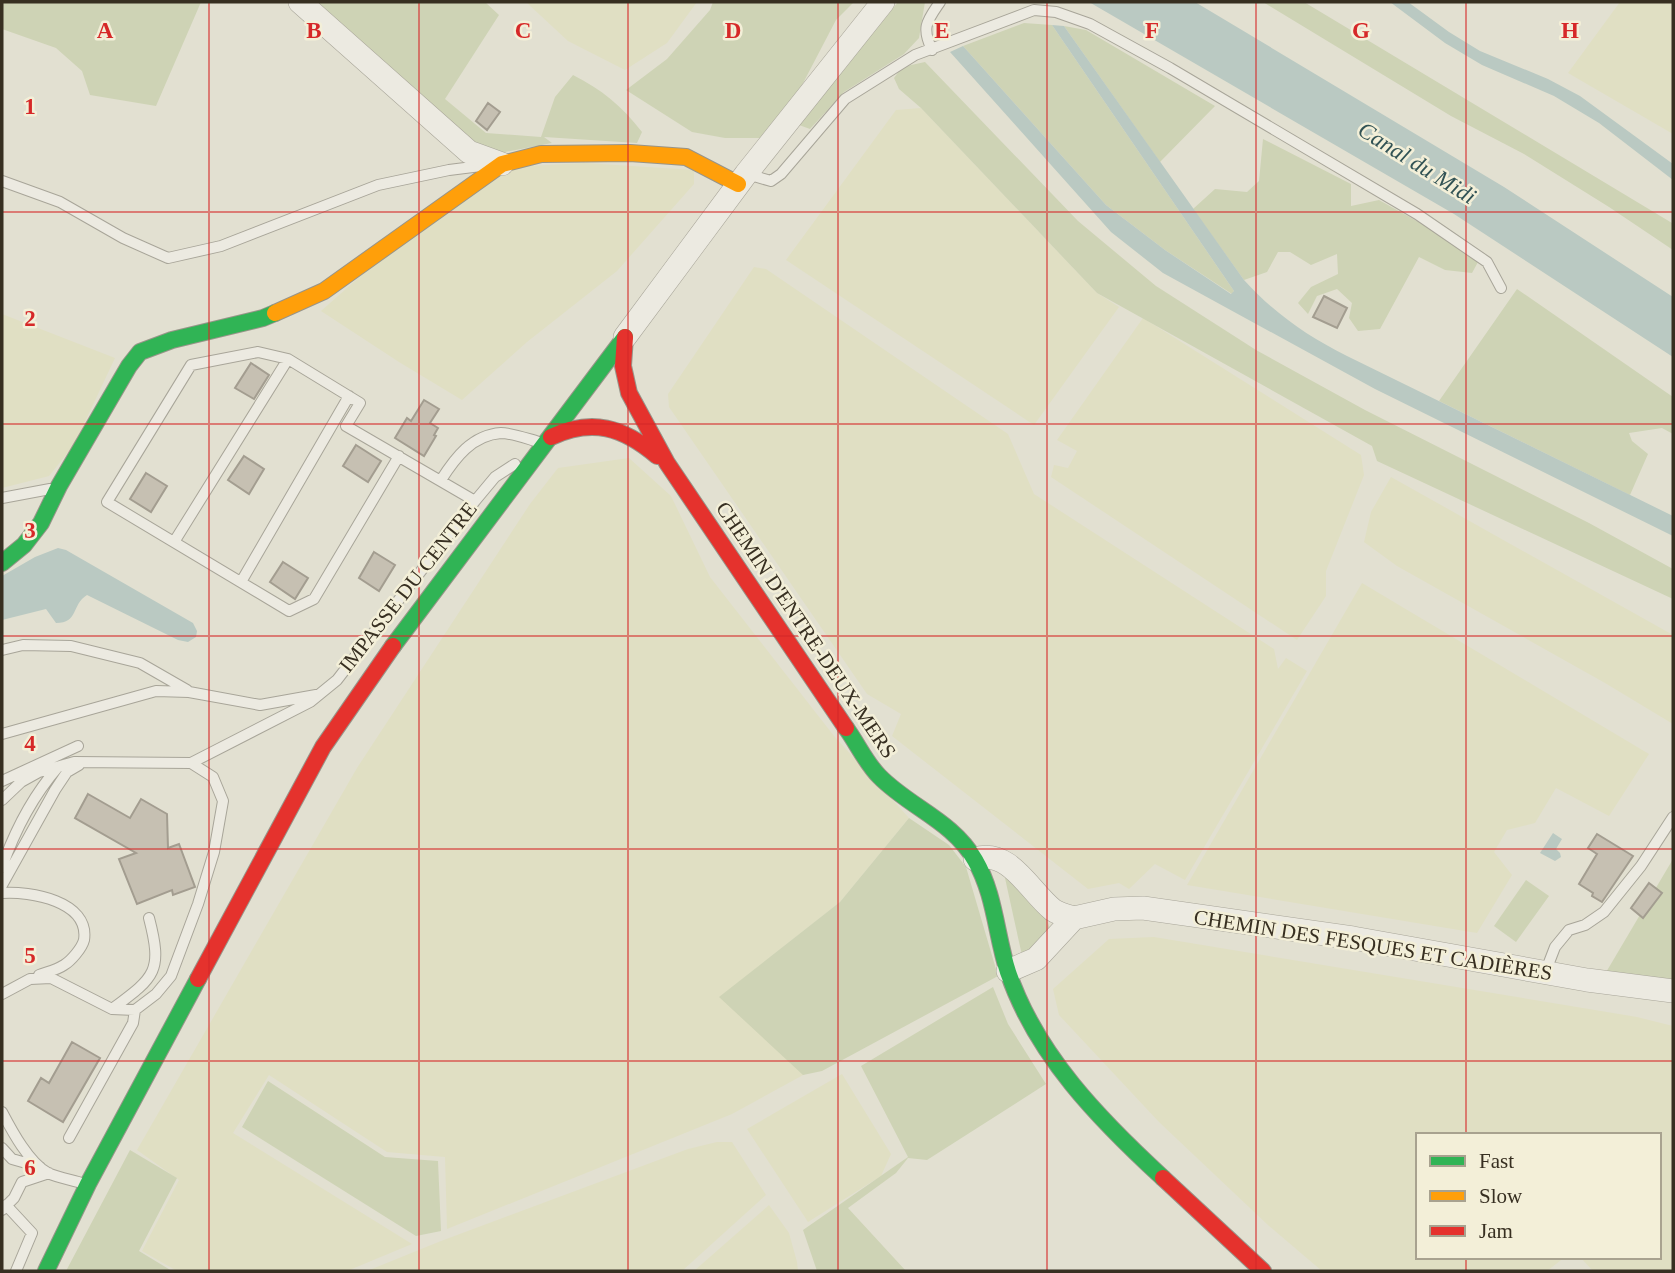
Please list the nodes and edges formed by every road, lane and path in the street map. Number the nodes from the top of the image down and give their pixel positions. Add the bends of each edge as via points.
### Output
1 (300, 2) edge
2 (883, 2) edge
3 (940, 2) edge
4 (932, 50) junction
5 (502, 164) junction
6 (742, 179) junction
7 (2, 181) edge
8 (1501, 288) dead end
9 (625, 337) junction
10 (288, 359) junction
11 (586, 390) junction
12 (349, 396) junction
13 (644, 424) junction
14 (615, 430) junction
15 (549, 440) junction
16 (399, 456) junction
17 (667, 463) junction
18 (440, 480) junction
19 (59, 486) junction
20 (2, 498) edge
21 (475, 501) junction
22 (174, 542) junction
23 (2, 563) edge
24 (241, 582) junction
25 (2, 650) edge
26 (189, 692) junction
27 (319, 695) junction
28 (2, 734) edge
29 (78, 746) dead end
30 (85, 762) junction
31 (191, 764) junction
32 (58, 767) junction
33 (2, 781) edge
34 (2, 800) edge
35 (1673, 817) edge
36 (975, 859) junction
37 (2, 867) edge
38 (2, 885) edge
39 (2, 893) edge
40 (149, 918) dead end
41 (1074, 918) junction
42 (1008, 971) junction
43 (1545, 973) junction
44 (30, 979) junction
45 (1673, 991) edge
46 (2, 994) edge
47 (112, 1009) junction
48 (135, 1010) junction
49 (2, 1112) edge
50 (69, 1138) dead end
51 (2, 1148) edge
52 (45, 1170) junction
53 (88, 1184) junction
54 (4, 1208) edge
55 (16, 1271) edge
56 (46, 1271) edge
57 (1263, 1271) edge

1 - 5 street via 469,152
2 - 6 street
3 - 4 lane via 926,26
4 - 6 lane via 915,55 845,99 771,181
4 - 8 lane via 1034,10 1090,24 1417,214 1487,262
5 - 6 street via 541,153 630,153 686,158
5 - 7 lane via 378,185 221,246 168,258 60,202
5 - 19 street via 324,291 263,318 141,352
6 - 9 street
9 - 11 street
9 - 13 street, CHEMIN D'ENTRE-DEUX-MERS via 622,366
10 - 12 lane
10 - 22 lane
10 - 22 lane via 258,352 191,365 184,376 107,502
11 - 13 street, CHEMIN D'ENTRE-DEUX-MERS via 610,393
11 - 14 street, CHEMIN D'ENTRE-DEUX-MERS via 585,401 596,418
11 - 15 street
12 - 16 lane via 360,403 346,426
12 - 24 lane
13 - 17 street, CHEMIN D'ENTRE-DEUX-MERS
14 - 15 street, CHEMIN D'ENTRE-DEUX-MERS via 566,429
14 - 17 street, CHEMIN D'ENTRE-DEUX-MERS via 644,443
15 - 18 lane via 501,433 473,441
15 - 21 lane, IMPASSE DU CENTRE via 495,477
15 - 53 street via 379,665 323,747
16 - 18 lane
16 - 24 lane via 314,599 289,611
17 - 36 street, CHEMIN D'ENTRE-DEUX-MERS via 879,776 951,830
18 - 21 lane
19 - 20 lane
19 - 23 street via 41,523
21 - 27 lane, IMPASSE DU CENTRE via 337,680
22 - 24 lane
25 - 26 lane via 23,645 71,646 140,663
26 - 27 lane via 260,705
26 - 28 lane via 156,691
27 - 31 lane, IMPASSE DU CENTRE
29 - 33 lane
30 - 31 lane
30 - 32 lane
30 - 38 lane via 66,772
31 - 48 lane via 213,777 223,801 214,852 171,976
32 - 34 lane via 21,782
32 - 37 lane via 40,788 13,836
35 - 43 lane via 1642,866 1604,912 1569,930 1555,947
36 - 41 street via 1002,859 1055,912
36 - 42 street, CHEMIN D'ENTRE-DEUX-MERS via 992,900
39 - 44 lane via 22,892 57,902 78,914 85,926 83,944 66,965
40 - 47 lane via 157,949 154,971
41 - 42 street via 1036,959
41 - 43 street, CHEMIN DES FESQUES ET CADIÈRES via 1143,908 1353,938
42 - 57 street, CHEMIN D'ENTRE-DEUX-MERS via 1029,1021 1110,1129
43 - 45 street, CHEMIN DES FESQUES ET CADIÈRES
44 - 46 lane
44 - 47 lane via 51,978
47 - 48 lane
48 - 50 lane via 133,1023
49 - 52 lane via 14,1135
51 - 52 lane via 12,1159
52 - 53 lane
52 - 54 lane via 22,1182
53 - 56 street
54 - 55 lane via 32,1233

